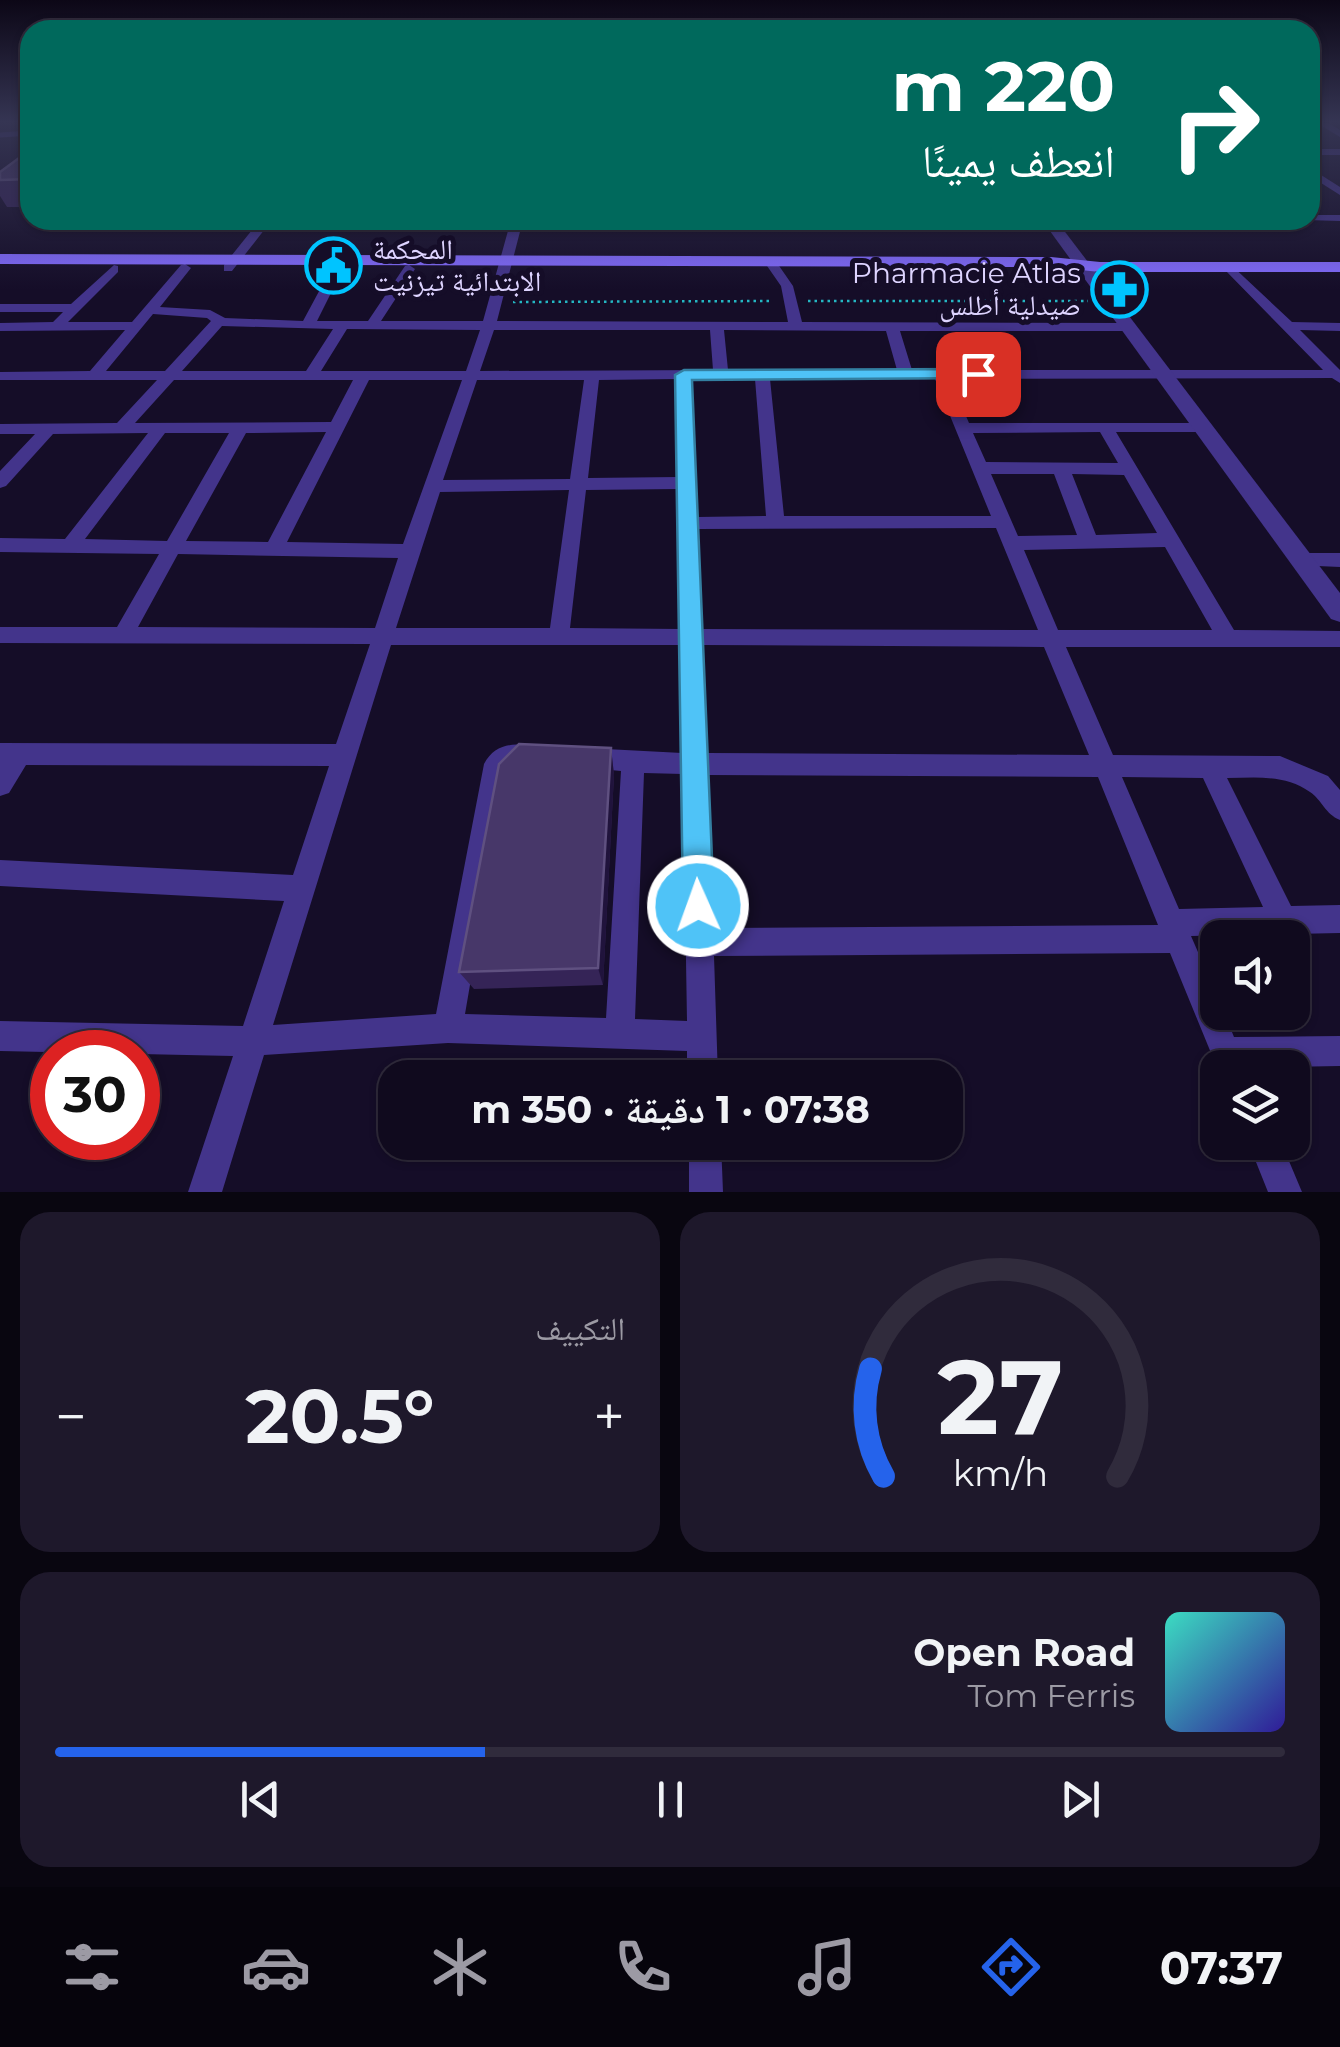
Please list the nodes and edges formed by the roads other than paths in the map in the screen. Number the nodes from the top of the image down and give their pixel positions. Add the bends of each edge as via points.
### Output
1 (1320, 179) edge
2 (1320, 183) edge
3 (1326, 183) junction
4 (1340, 183) edge
5 (1340, 192) edge
6 (258, 230) edge
7 (513, 230) edge
8 (1057, 230) edge
9 (0, 259) edge
10 (27, 264) junction
11 (231, 264) junction
12 (504, 264) junction
13 (1088, 266) junction
14 (1229, 267) junction
15 (1340, 267) edge
16 (0, 268) edge
17 (184, 268) junction
18 (114, 269) junction
19 (336, 269) junction
20 (409, 269) junction
21 (791, 274) junction
22 (7, 308) edge
23 (75, 308) junction
24 (150, 310) junction
25 (218, 322) junction
26 (0, 324) edge
27 (308, 324) junction
28 (343, 325) junction
29 (372, 325) junction
30 (488, 325) junction
31 (56, 326) junction
32 (136, 326) junction
33 (716, 326) junction
34 (796, 326) junction
35 (892, 326) junction
36 (1286, 326) junction
37 (1127, 327) junction
38 (1340, 328) edge
39 (1164, 374) junction
40 (471, 375) junction
41 (592, 375) junction
42 (684, 375) junction
43 (722, 375) junction
44 (762, 375) junction
45 (906, 375) junction
46 (941, 375) junction
47 (1339, 375) edge
48 (0, 376) edge
49 (94, 376) junction
50 (168, 376) junction
51 (310, 376) junction
52 (363, 376) junction
53 (338, 427) junction
54 (1106, 427) junction
55 (122, 428) junction
56 (160, 428) junction
57 (240, 428) junction
58 (964, 428) junction
59 (1204, 428) junction
60 (48, 429) junction
61 (2, 432) edge
62 (980, 468) junction
63 (1060, 468) junction
64 (1129, 469) junction
65 (0, 482) edge
66 (687, 483) junction
67 (576, 484) junction
68 (434, 486) junction
69 (688, 523) junction
70 (776, 523) junction
71 (1008, 533) junction
72 (1168, 540) junction
73 (1089, 541) junction
74 (0, 545) edge
75 (70, 546) junction
76 (170, 548) junction
77 (274, 549) junction
78 (410, 551) junction
79 (1302, 560) junction
80 (1340, 560) edge
81 (1340, 612) edge
82 (0, 635) edge
83 (123, 635) junction
84 (386, 636) junction
85 (559, 636) junction
86 (691, 637) junction
87 (1052, 638) junction
88 (1228, 638) junction
89 (1340, 639) edge
90 (10, 754) edge
91 (345, 754) junction
92 (633, 761) junction
93 (694, 764) junction
94 (1106, 766) junction
95 (1210, 767) junction
96 (0, 785) edge
97 (1340, 808) edge
98 (0, 873) edge
99 (300, 889) junction
100 (1283, 920) edge
101 (1340, 920) edge
102 (1310, 921) edge
103 (1200, 929) edge
104 (1175, 931) junction
105 (700, 942) junction
106 (448, 1028) junction
107 (620, 1034) junction
108 (0, 1036) edge
109 (702, 1036) junction
110 (254, 1041) junction
111 (1225, 1050) edge
112 (1340, 1050) edge
113 (1310, 1053) edge
114 (703, 1060) edge
115 (705, 1160) edge
116 (1271, 1160) edge
117 (205, 1192) edge
118 (706, 1192) edge
119 (1284, 1192) edge

1 - 3 street
2 - 3 street
3 - 4 street
3 - 5 street
6 - 11 street
7 - 12 street
8 - 13 street
9 - 10 main road
10 - 11 main road
10 - 16 main road
10 - 18 main road
11 - 12 main road
11 - 17 main road
11 - 19 main road
12 - 20 main road
12 - 21 main road via 773,268
12 - 30 street
13 - 14 main road
13 - 21 main road
13 - 37 street
14 - 15 main road
14 - 36 street
17 - 18 main road
17 - 24 street
18 - 23 street
19 - 20 main road
19 - 27 street
20 - 29 street
21 - 34 street
22 - 23 street
22 - 26 street
23 - 31 street
24 - 25 street via 210,314
24 - 32 street
25 - 27 street
25 - 50 street
26 - 31 street
27 - 28 street
28 - 29 street
28 - 51 street
29 - 30 street
30 - 33 street
30 - 40 street
31 - 32 street
32 - 49 street
33 - 34 street
33 - 43 street
34 - 35 street
35 - 37 street
35 - 45 street
36 - 38 street
36 - 47 street
37 - 39 street
39 - 46 street
39 - 47 street
39 - 59 street
40 - 41 street
40 - 52 street
40 - 68 street
41 - 42 street
41 - 67 street
42 - 43 street
42 - 66 street
43 - 44 street
44 - 45 street
44 - 70 street
45 - 46 street
46 - 58 street
48 - 49 street
49 - 50 street
50 - 51 street
50 - 55 street
51 - 52 street
52 - 53 street
53 - 57 street
53 - 77 street
54 - 58 street
54 - 59 street
54 - 64 street
55 - 56 street
55 - 60 street
56 - 57 street
56 - 75 street
57 - 76 street
58 - 62 street
59 - 79 street
60 - 61 street
60 - 65 street
62 - 63 street
62 - 71 street
63 - 64 street
63 - 73 street
64 - 72 street
66 - 67 street
66 - 69 street
67 - 68 street
67 - 85 street
68 - 78 street
69 - 70 street
69 - 86 street
70 - 71 street
71 - 73 street
71 - 87 street
72 - 73 street
72 - 88 street
74 - 75 street
75 - 76 street
76 - 77 street
76 - 83 street
77 - 78 street
78 - 84 street
79 - 80 street
79 - 81 street
82 - 83 street
83 - 84 street
84 - 85 street
84 - 91 street
85 - 86 street
86 - 87 street
86 - 93 street
87 - 88 street
87 - 94 street
88 - 89 street
90 - 91 street
90 - 96 street
91 - 99 street
92 - 93 street
92 - 106 street via 506,755 498,760
92 - 107 street
93 - 94 street
93 - 105 street
94 - 95 street
94 - 104 street
95 - 97 street via 1288,769 1319,784
95 - 100 street
98 - 99 street
99 - 110 street
101 - 102 street
103 - 104 street
104 - 105 street
104 - 111 street
105 - 109 street
106 - 107 street
106 - 110 street
107 - 109 street
108 - 110 street
109 - 114 street
110 - 117 street
112 - 113 street
115 - 118 street
116 - 119 street

